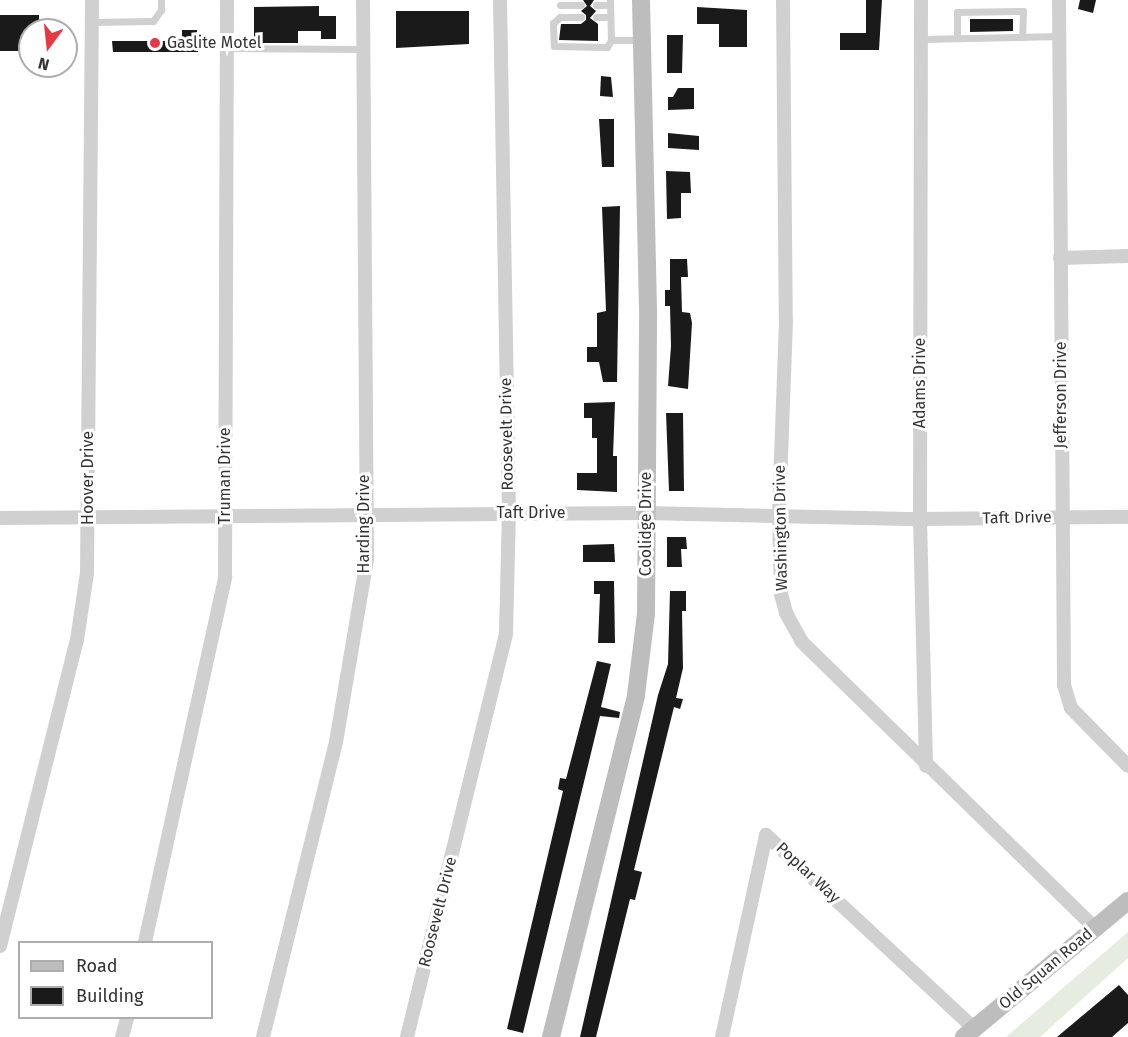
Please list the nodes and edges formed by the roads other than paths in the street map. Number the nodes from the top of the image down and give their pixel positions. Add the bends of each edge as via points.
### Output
1 (92, 0) edge
2 (161, 0) edge
3 (227, 0) edge
4 (363, 0) edge
5 (500, 0) edge
6 (641, 0) edge
7 (783, 0) edge
8 (921, 0) edge
9 (1059, 0) edge
10 (560, 2) edge
11 (610, 2) edge
12 (581, 5) dead end
13 (596, 5) dead end
14 (560, 17) junction
15 (581, 17) dead end
16 (596, 17) dead end
17 (610, 17) junction
18 (91, 22) junction
19 (1060, 36) junction
20 (1019, 37) junction
21 (960, 38) junction
22 (921, 39) junction
23 (611, 40) junction
24 (642, 40) junction
25 (227, 48) junction
26 (363, 49) junction
27 (1128, 256) edge
28 (1060, 258) junction
29 (646, 513) junction
30 (364, 514) junction
31 (509, 514) junction
32 (778, 514) junction
33 (225, 516) junction
34 (89, 517) junction
35 (1128, 517) edge
36 (0, 518) edge
37 (1062, 518) junction
38 (920, 519) junction
39 (926, 766) junction
40 (1128, 766) edge
41 (1128, 901) edge
42 (1095, 928) junction
43 (145, 941) edge
44 (0, 946) edge
45 (126, 1019) edge
46 (969, 1033) edge
47 (122, 1037) edge
48 (263, 1037) edge
49 (406, 1037) edge
50 (551, 1037) edge
51 (722, 1037) edge

1 - 18 street, Hoover Drive
2 - 18 lane via 161,10 153,21
3 - 25 street, Truman Drive
4 - 26 street, Harding Drive
5 - 31 street, Roosevelt Drive
6 - 24 street, Coolidge Drive
7 - 32 street, Washington Drive via 786,321
8 - 22 street, Adams Drive
9 - 19 street, Jefferson Drive
10 - 12 lane
10 - 14 lane
11 - 13 lane
11 - 17 lane
14 - 15 lane
14 - 23 lane via 553,23 554,46 607,46
16 - 17 lane
17 - 23 lane
18 - 34 street, Hoover Drive
19 - 20 lane
19 - 28 street, Jefferson Drive
20 - 21 lane
20 - 21 lane via 1023,11 957,12
21 - 22 lane
22 - 38 street, Adams Drive
23 - 24 lane
24 - 29 street, Coolidge Drive via 648,309
25 - 26 lane
25 - 33 street, Truman Drive
26 - 30 street, Harding Drive
27 - 28 street
28 - 37 street, Jefferson Drive
29 - 31 street, Taft Drive
29 - 32 street, Taft Drive
29 - 50 street, Coolidge Drive via 642,667
30 - 31 street, Taft Drive
30 - 33 street, Taft Drive
30 - 48 street, Harding Drive via 367,558 362,606 336,742
31 - 49 street, Roosevelt Drive via 506,633
32 - 38 street, Taft Drive
32 - 39 street, Washington Drive via 781,594 793,629
33 - 34 street, Taft Drive
33 - 43 street, Truman Drive via 220,605
34 - 36 street, Taft Drive
34 - 44 street, Hoover Drive via 87,573 77,640
35 - 37 street, Taft Drive
37 - 38 street, Taft Drive
37 - 40 street, Jefferson Drive via 1066,698 1078,717
38 - 39 street, Adams Drive
39 - 42 street, Washington Drive
41 - 42 street, Old Squan Road
42 - 46 street, Old Squan Road
45 - 47 street
46 - 51 street, Poplar Way via 766,835

